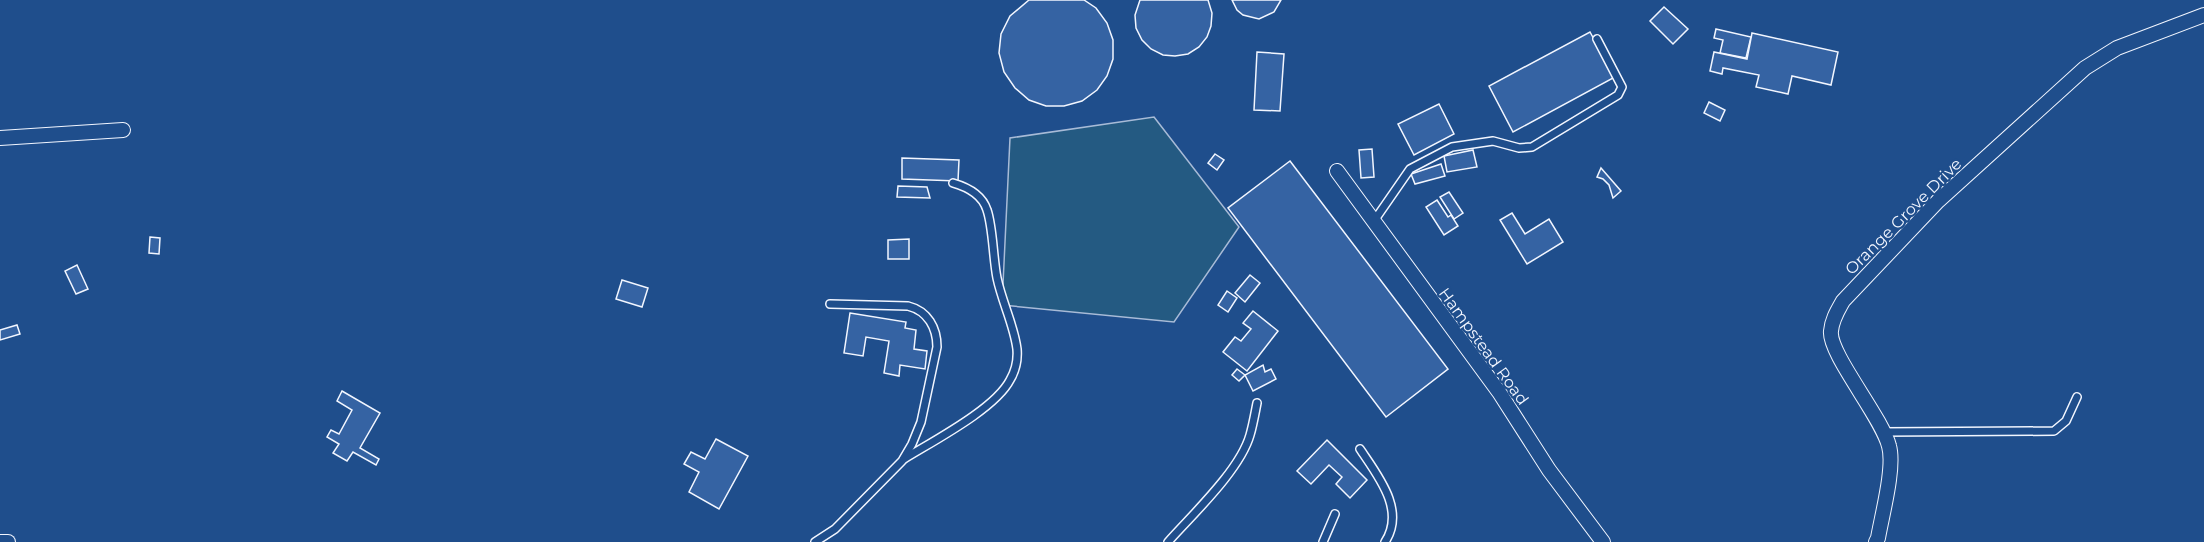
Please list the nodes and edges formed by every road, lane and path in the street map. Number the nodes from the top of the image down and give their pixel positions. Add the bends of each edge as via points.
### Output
1 (2204, 15) edge
2 (1597, 39) dead end
3 (123, 130) dead end
4 (0, 138) edge
5 (1337, 171) dead end
6 (952, 183) dead end
7 (1374, 221) junction
8 (830, 304) dead end
9 (2077, 397) dead end
10 (1257, 403) dead end
11 (1884, 432) junction
12 (1360, 449) dead end
13 (902, 461) junction
14 (1335, 514) dead end
15 (0, 542) edge
16 (8, 542) edge
17 (815, 542) edge
18 (1168, 542) edge
19 (1323, 542) edge
20 (1385, 542) edge
21 (1603, 542) edge
22 (1876, 542) edge

1 - 11 street, Orange Grove Drive via 2117,48 2085,68 1938,201 1843,301 1830,333
2 - 7 lane via 1622,87 1618,95 1532,147 1493,141 1452,147 1410,169
3 - 4 street
5 - 7 street, Hampstead Road
6 - 13 lane via 978,195 987,209 997,279 1017,348 1017,364 1010,382 995,398
7 - 21 street, Hampstead Road
8 - 13 lane via 908,306 917,308 932,324 937,347 927,400
9 - 11 lane via 2066,421 2054,431
10 - 18 lane via 1243,453
11 - 22 street, Orange Grove Drive via 1891,453
12 - 20 lane via 1388,492 1394,518
13 - 17 lane via 836,529
14 - 19 lane
15 - 16 street

